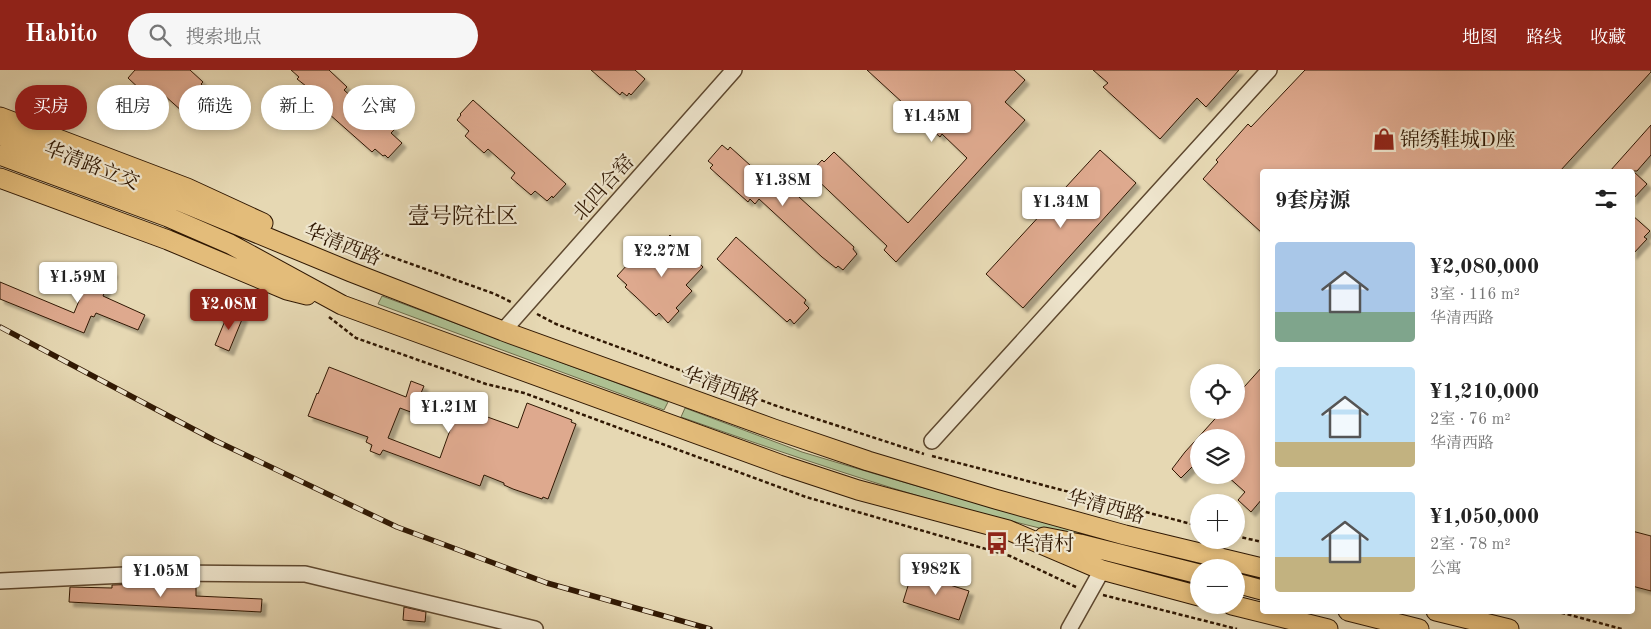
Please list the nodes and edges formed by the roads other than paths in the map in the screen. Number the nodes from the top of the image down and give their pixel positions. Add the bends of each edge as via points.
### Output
1 (734, 70) edge
2 (1269, 70) edge
3 (0, 117) edge
4 (0, 135) edge
5 (0, 154) edge
6 (0, 178) edge
7 (179, 201) joint
8 (351, 272) junction
9 (342, 305) junction
10 (503, 331) junction
11 (932, 441) dead end
12 (1008, 530) junction
13 (1260, 568) edge
14 (1102, 570) junction
15 (1190, 572) edge
16 (0, 581) edge
17 (1245, 585) edge
18 (1260, 589) edge
19 (1190, 594) edge
20 (1245, 608) edge
21 (1260, 612) edge
22 (1268, 614) edge
23 (1360, 614) edge
24 (1448, 614) edge
25 (535, 629) edge
26 (1069, 629) edge
27 (1328, 629) edge
28 (1419, 629) edge
29 (1508, 629) edge

1 - 10 street, 北四合窑
2 - 11 street
3 - 8 main road via 187,188 305,242
4 - 7 main road, 华清路立交
5 - 9 main road, 华清路立交 via 168,217 230,244
6 - 9 main road via 168,240 287,290
7 - 8 main road, 华清西路
8 - 10 main road, 华清西路
9 - 12 main road via 785,466
10 - 13 main road, 华清西路 via 868,461 1125,535
12 - 14 main road
12 - 15 main road
14 - 19 main road
14 - 26 street
16 - 25 street via 166,573 305,574
17 - 18 main road
20 - 21 main road
22 - 27 main road
23 - 28 main road
24 - 29 main road

